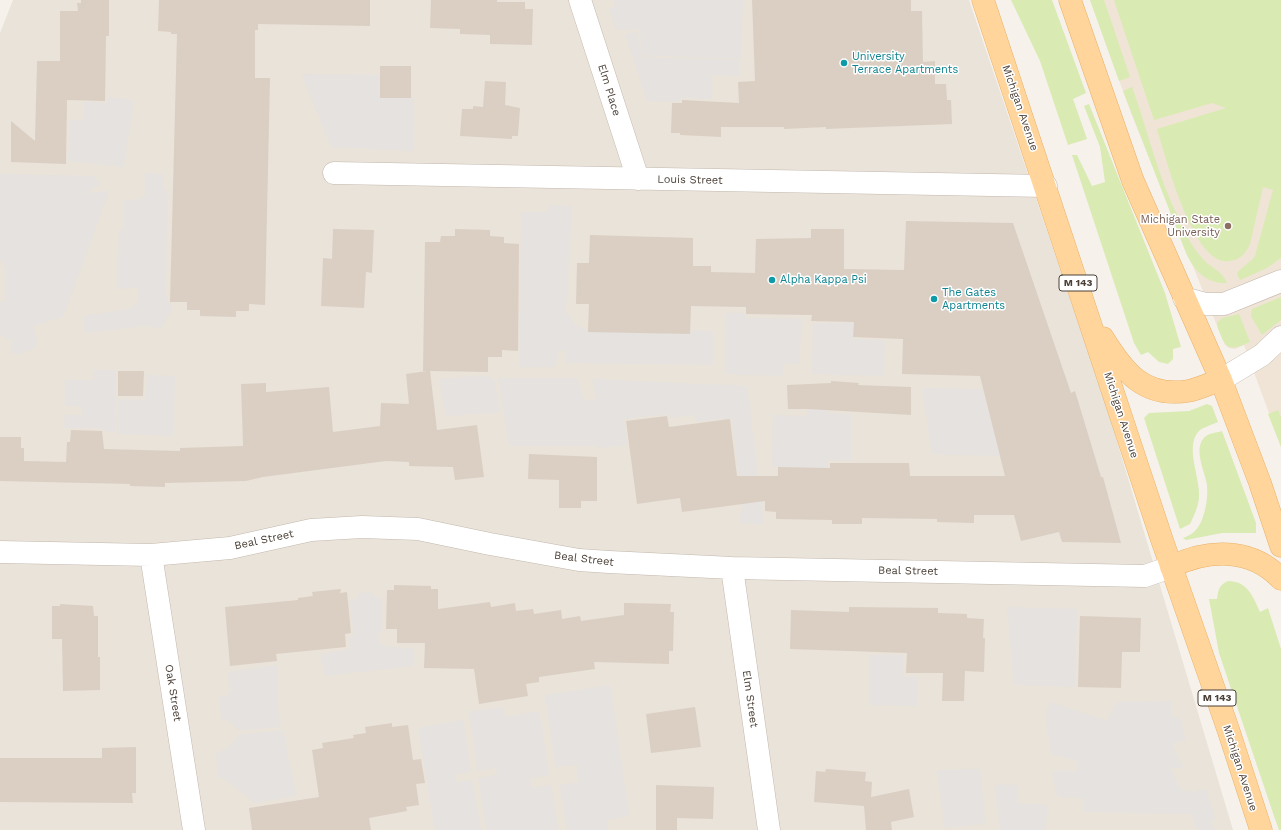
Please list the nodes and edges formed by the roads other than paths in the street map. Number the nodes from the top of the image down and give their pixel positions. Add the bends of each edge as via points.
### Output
1 (580, 0) edge
2 (984, 0) edge
3 (1070, 0) edge
4 (334, 173) dead end
5 (638, 179) junction
6 (1046, 186) junction
7 (1281, 281) edge
8 (1184, 298) junction
9 (1087, 312) junction
10 (1281, 336) edge
11 (1220, 380) junction
12 (1281, 546) edge
13 (0, 552) edge
14 (151, 555) junction
15 (1171, 567) junction
16 (732, 568) junction
17 (1281, 579) edge
18 (194, 830) edge
19 (769, 830) edge
20 (1261, 830) edge

1 - 5 street, Elm Place
2 - 6 main road, Michigan Avenue / M 143
3 - 8 main road via 1133,181
4 - 5 street, Louis Street
5 - 6 street, Louis Street
6 - 9 main road, Michigan Avenue / M 143
7 - 8 street via 1224,304 1206,304
8 - 11 main road
9 - 11 main road via 1129,375 1149,388 1168,392 1189,391
9 - 15 main road, Michigan Avenue / M 143
10 - 11 street via 1262,356
11 - 12 main road
13 - 14 street, Beal Street
14 - 16 street, Beal Street via 230,548 311,530 362,527 418,529 579,560
14 - 18 street, Oak Street
15 - 16 street, Beal Street via 1144,576
15 - 17 main road via 1206,554 1225,554 1244,557 1262,565
15 - 20 main road, Michigan Avenue / M 143
16 - 19 street, Elm Street

